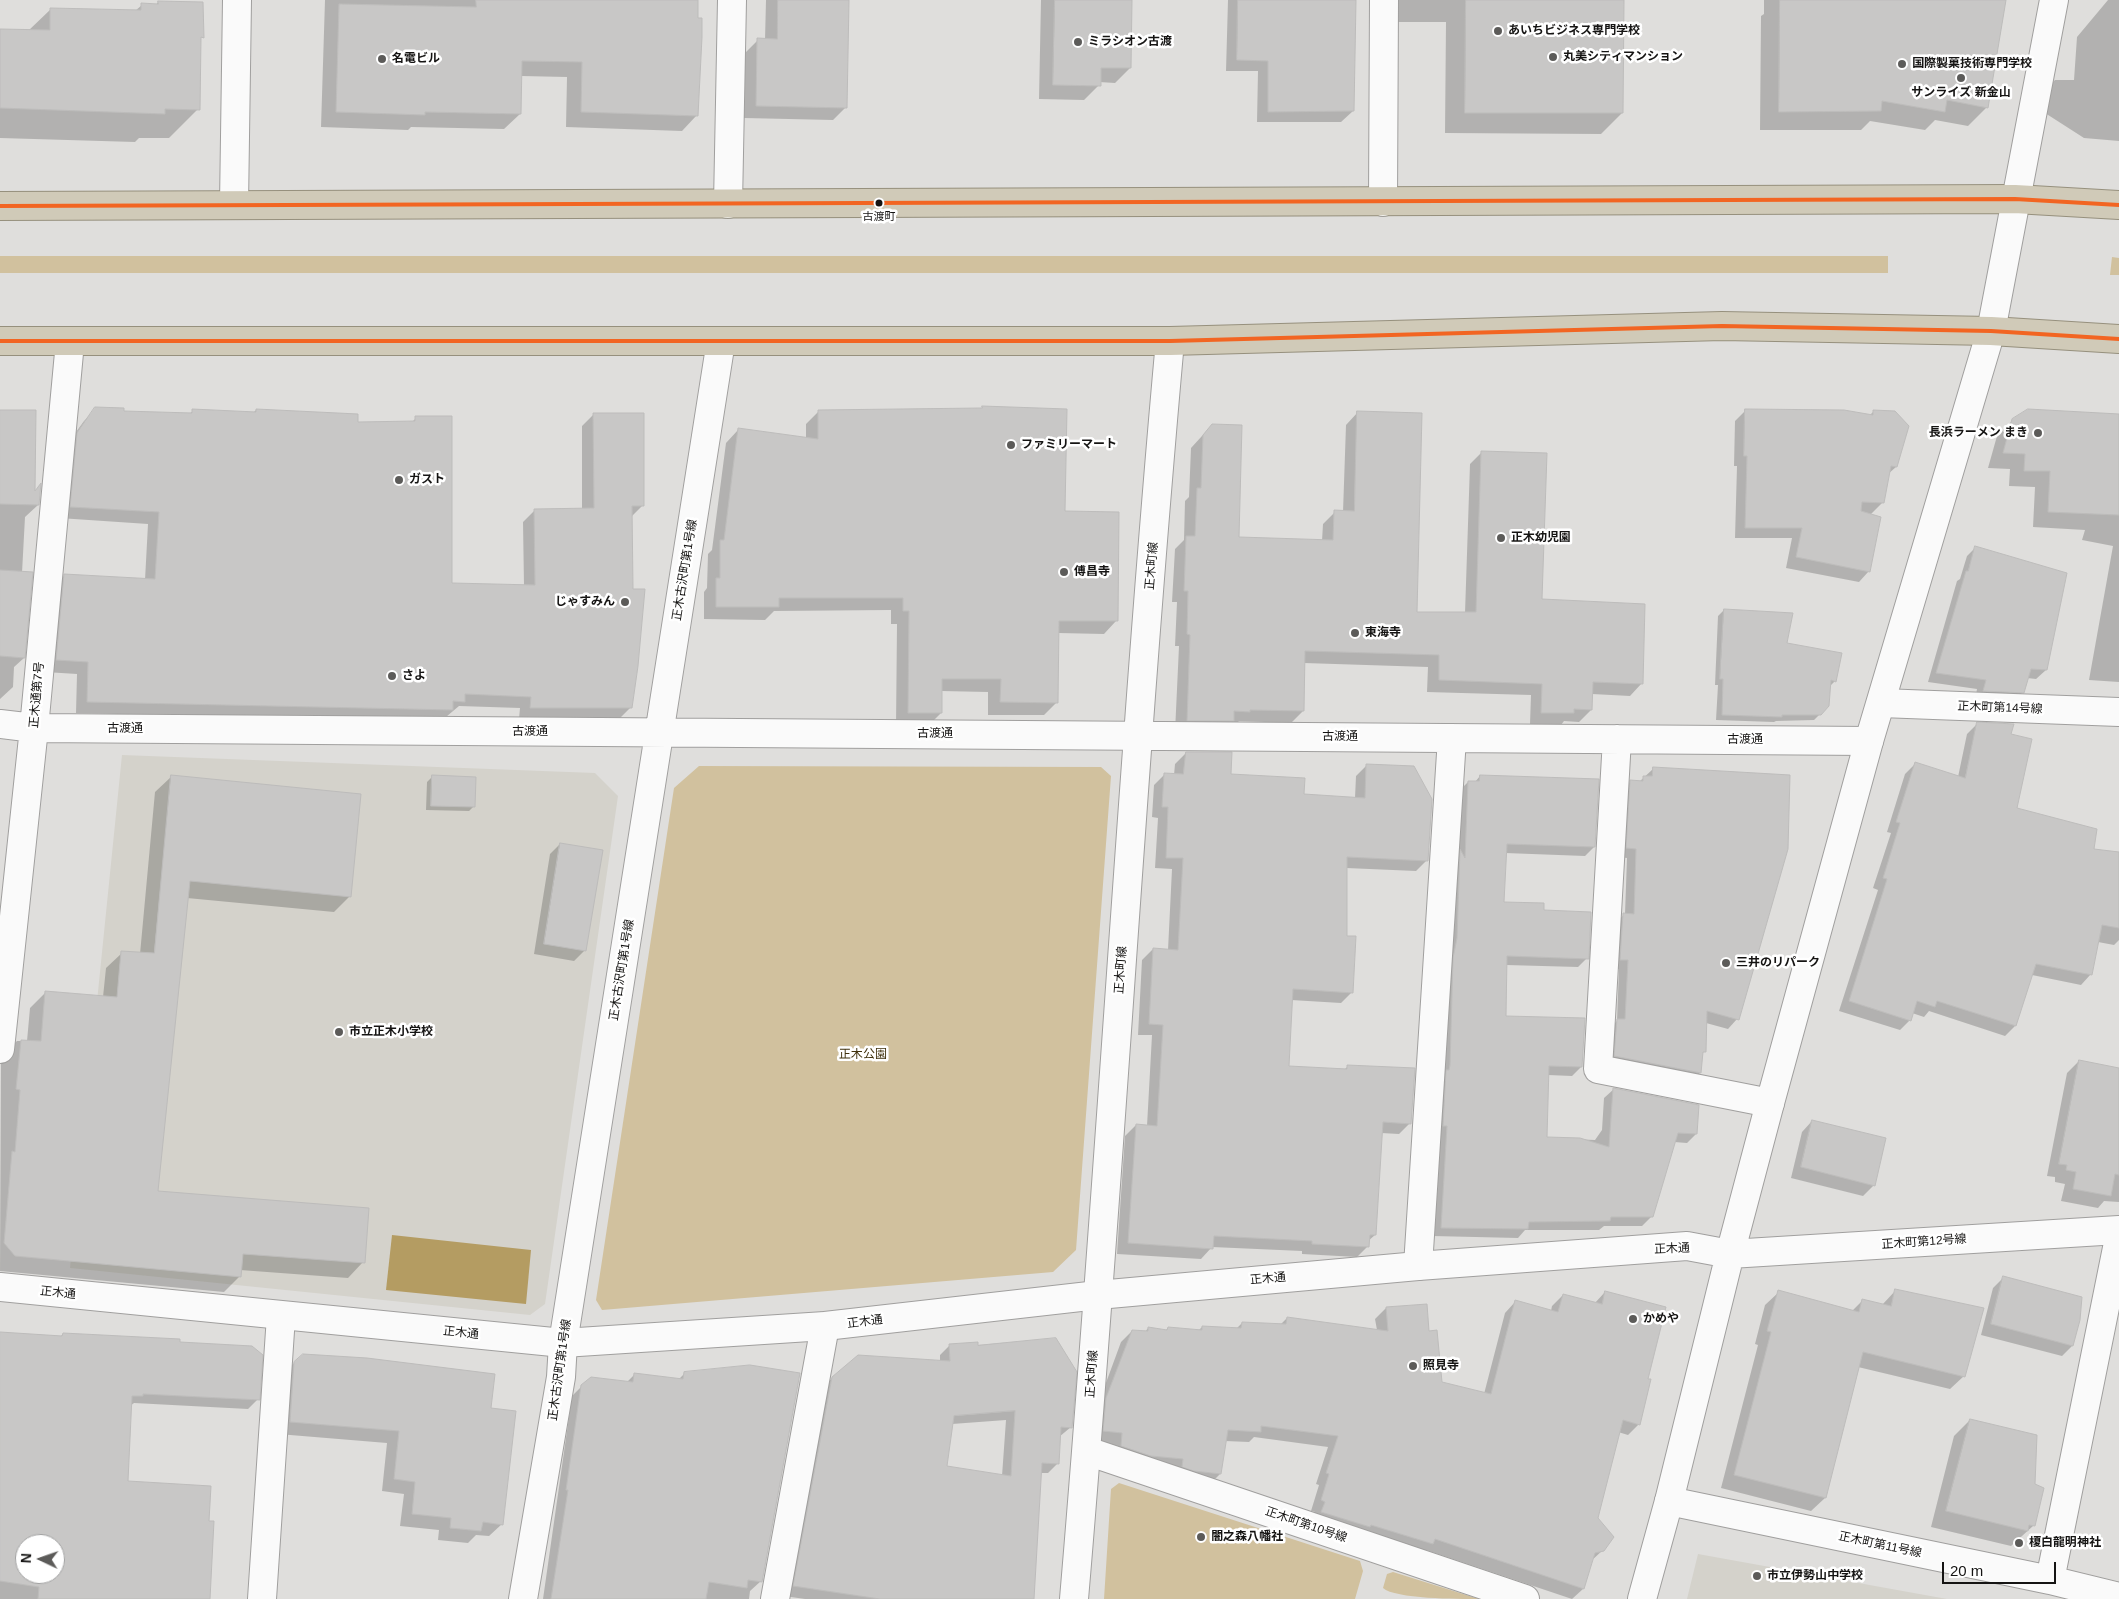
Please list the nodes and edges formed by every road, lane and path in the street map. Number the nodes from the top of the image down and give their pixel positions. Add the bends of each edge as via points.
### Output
1 (237, 0) edge
2 (732, 0) edge
3 (1384, 0) edge
4 (2054, 0) edge
5 (2015, 199) junction
6 (1383, 202) junction
7 (728, 204) junction
8 (2119, 205) edge
9 (0, 206) edge
10 (234, 206) junction
11 (1991, 332) junction
12 (2119, 339) edge
13 (0, 341) edge
14 (721, 341) junction
15 (1170, 341) junction
16 (70, 342) junction
17 (1881, 703) junction
18 (2119, 712) edge
19 (0, 724) edge
20 (34, 728) junction
21 (659, 732) junction
22 (1138, 736) junction
23 (1452, 738) junction
24 (1618, 740) junction
25 (1869, 741) junction
26 (0, 1049) edge
27 (1770, 1102) junction
28 (2119, 1230) edge
29 (2119, 1238) edge
30 (1730, 1254) junction
31 (1418, 1266) junction
32 (0, 1287) edge
33 (1098, 1295) junction
34 (281, 1316) junction
35 (825, 1326) junction
36 (563, 1343) junction
37 (1087, 1451) junction
38 (1669, 1501) junction
39 (2050, 1580) junction
40 (2119, 1597) edge
41 (262, 1599) edge
42 (523, 1599) edge
43 (775, 1599) edge
44 (1074, 1599) edge
45 (1525, 1599) edge
46 (1642, 1599) edge

1 - 10 street
2 - 7 street
3 - 6 street
4 - 5 street
5 - 6 highway
5 - 8 highway
5 - 11 street
6 - 7 highway
7 - 10 highway
9 - 10 highway
11 - 12 highway
11 - 15 highway via 1722,326
11 - 17 street
13 - 16 highway
14 - 15 highway
14 - 16 highway
14 - 21 street, 正木古沢町第1号線
15 - 22 street, 正木町線
16 - 20 street, 正木通第7号
17 - 18 street, 正木町第14号線
17 - 25 street
19 - 20 street, 古渡通
20 - 21 street, 古渡通
20 - 26 street, 正木通第7号
21 - 22 street, 古渡通
21 - 36 street, 正木古沢町第1号線
22 - 23 street, 古渡通
22 - 33 street, 正木町線
23 - 24 street, 古渡通
23 - 31 street
24 - 25 street, 古渡通
24 - 27 street via 1598,1069
25 - 27 street
27 - 30 street
28 - 30 street, 正木町第12号線
29 - 39 street
30 - 31 street, 正木通 via 1687,1246
30 - 38 street
31 - 33 street, 正木通
32 - 34 street, 正木通
33 - 35 street, 正木通
33 - 37 street, 正木町線
34 - 36 street, 正木通
34 - 41 street
35 - 36 street, 正木通
35 - 43 street
36 - 42 street, 正木古沢町第1号線 via 561,1377
37 - 44 street, 正木町線
37 - 45 street, 正木町第10号線
38 - 39 street, 正木町第11号線
38 - 46 street
39 - 40 street, 正木町第11号線

